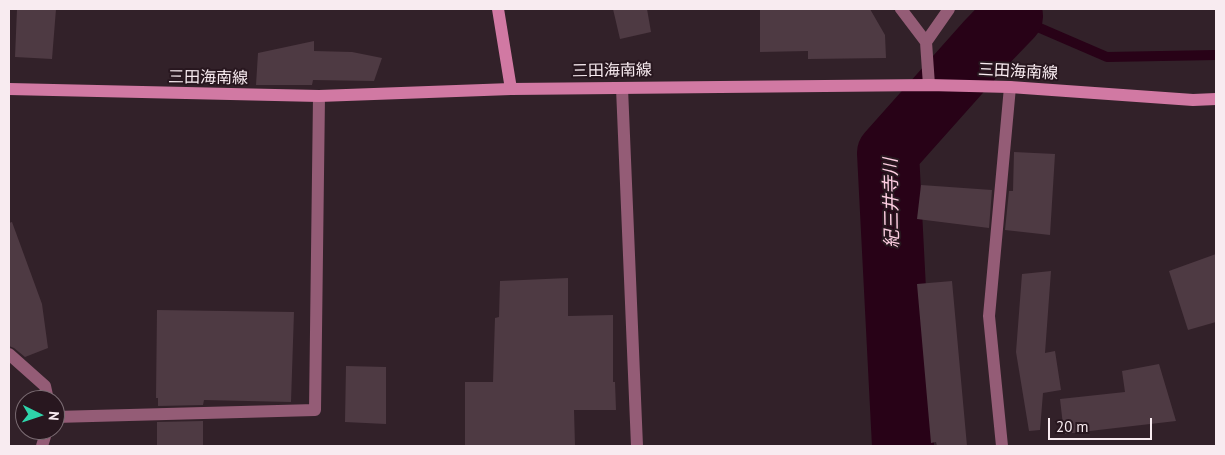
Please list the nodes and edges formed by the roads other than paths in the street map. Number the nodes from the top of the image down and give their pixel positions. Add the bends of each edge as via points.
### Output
1 (498, 9) edge
2 (901, 9) edge
3 (949, 9) edge
4 (926, 42) junction
5 (929, 85) junction
6 (1010, 87) junction
7 (622, 88) junction
8 (9, 89) edge
9 (511, 89) junction
10 (319, 96) junction
11 (1216, 99) edge
12 (9, 354) edge
13 (46, 390) edge
14 (65, 417) edge
15 (637, 446) edge
16 (1002, 446) edge

1 - 9 main road
2 - 4 street
3 - 4 street
4 - 5 street
5 - 6 main road, 三田海南線
5 - 7 main road, 三田海南線
6 - 11 main road, 三田海南線
6 - 16 street via 988,316
7 - 9 main road, 三田海南線
7 - 15 street
8 - 10 main road, 三田海南線
9 - 10 main road, 三田海南線
10 - 14 street via 315,410
12 - 13 street

